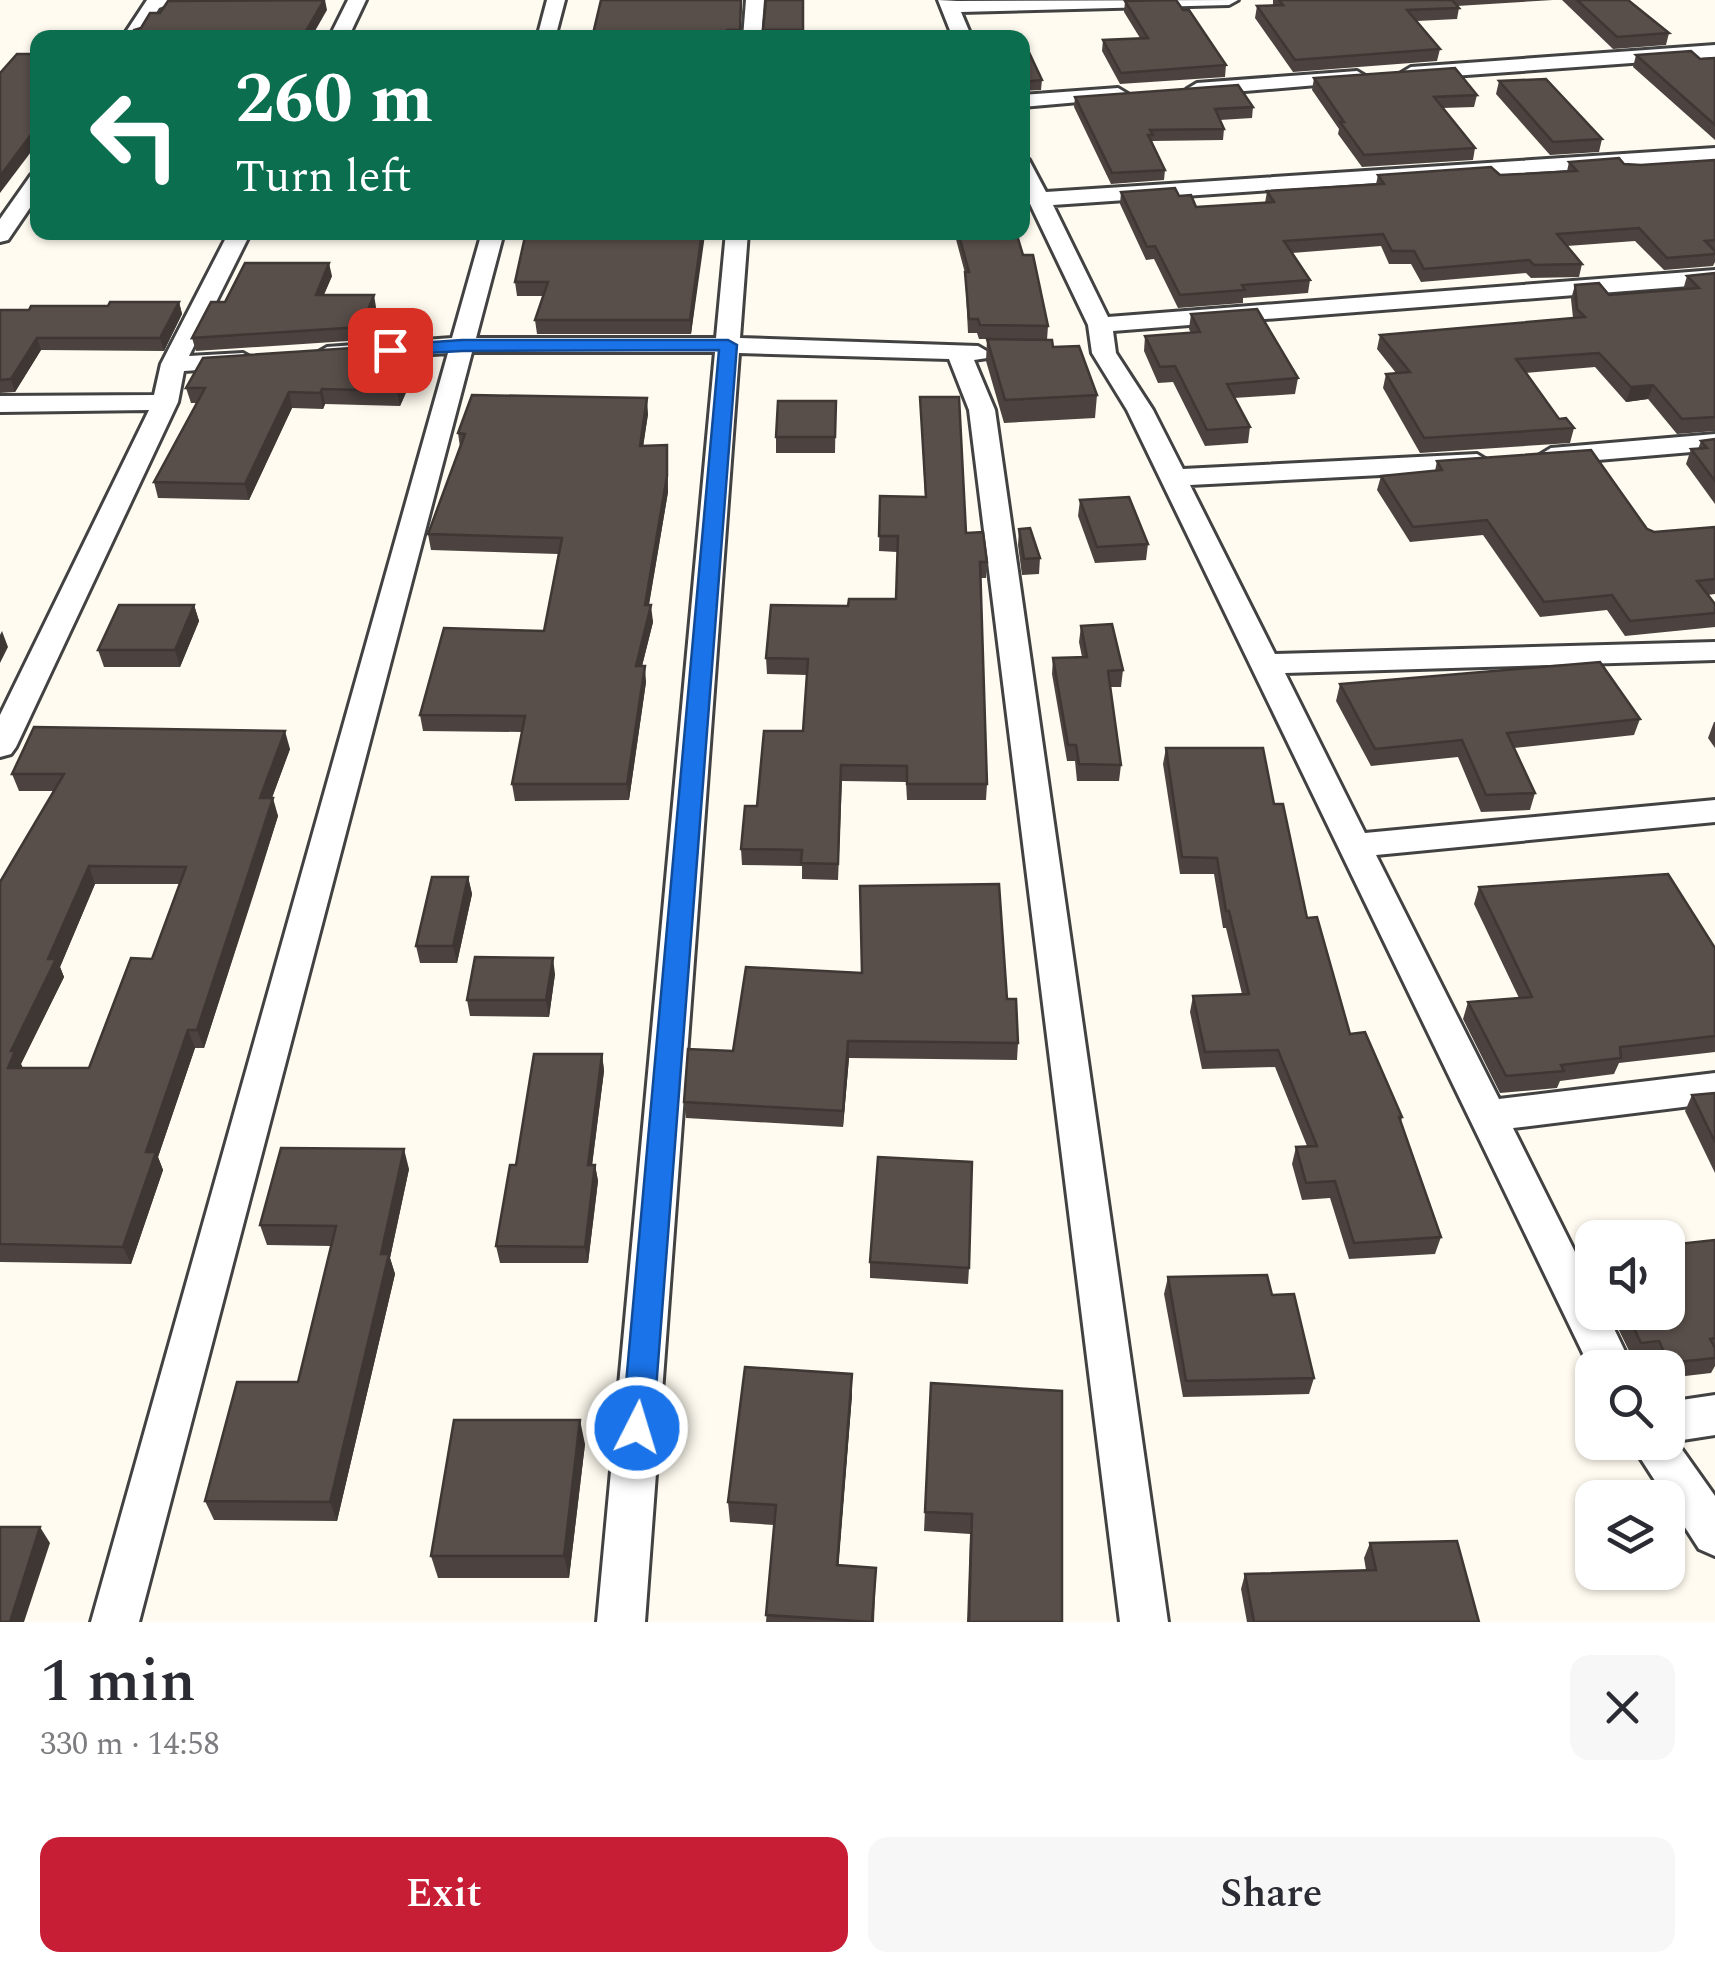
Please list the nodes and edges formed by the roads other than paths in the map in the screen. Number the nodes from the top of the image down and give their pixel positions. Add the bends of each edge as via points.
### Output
1 (171, 0) edge
2 (357, 0) edge
3 (556, 0) edge
4 (755, 0) edge
5 (1228, 0) edge
6 (949, 3) edge
7 (136, 30) edge
8 (342, 30) edge
9 (548, 30) edge
10 (753, 30) edge
11 (961, 30) edge
12 (1715, 51) edge
13 (1181, 90) edge
14 (1141, 92) edge
15 (1030, 100) edge
16 (1715, 154) edge
17 (1030, 178) edge
18 (30, 191) edge
19 (1042, 200) junction
20 (0, 236) edge
21 (236, 240) edge
22 (490, 240) edge
23 (736, 240) edge
24 (1715, 277) edge
25 (1097, 344) junction
26 (728, 345) junction
27 (462, 346) junction
28 (958, 352) junction
29 (994, 353) edge
30 (308, 356) edge
31 (270, 358) edge
32 (173, 364) junction
33 (165, 402) junction
34 (0, 404) edge
35 (1715, 442) edge
36 (1172, 478) junction
37 (1715, 651) edge
38 (1263, 664) junction
39 (0, 747) edge
40 (1715, 811) edge
41 (1354, 846) junction
42 (1715, 1088) edge
43 (1487, 1116) junction
44 (1603, 1350) edge
45 (1715, 1415) edge
46 (1685, 1419) edge
47 (1664, 1460) edge
48 (1715, 1534) edge
49 (115, 1622) edge
50 (621, 1622) edge
51 (1144, 1622) edge

1 - 7 street via 153,4
2 - 8 street
3 - 9 street
4 - 10 street
5 - 6 street
6 - 11 street
12 - 13 street
14 - 15 street
16 - 19 street
17 - 19 street
18 - 20 street
19 - 25 street
21 - 32 street
22 - 27 street
23 - 26 street
24 - 25 street
25 - 36 street via 1140,410
26 - 27 street
26 - 28 street
26 - 50 street
27 - 30 street
27 - 49 street
28 - 29 street
28 - 51 street via 982,410
31 - 32 street
32 - 33 street
33 - 34 street
33 - 39 street
35 - 36 street
36 - 38 street
37 - 38 street
38 - 41 street
40 - 41 street
41 - 43 street
42 - 43 street
43 - 44 street
45 - 46 street
47 - 48 street

